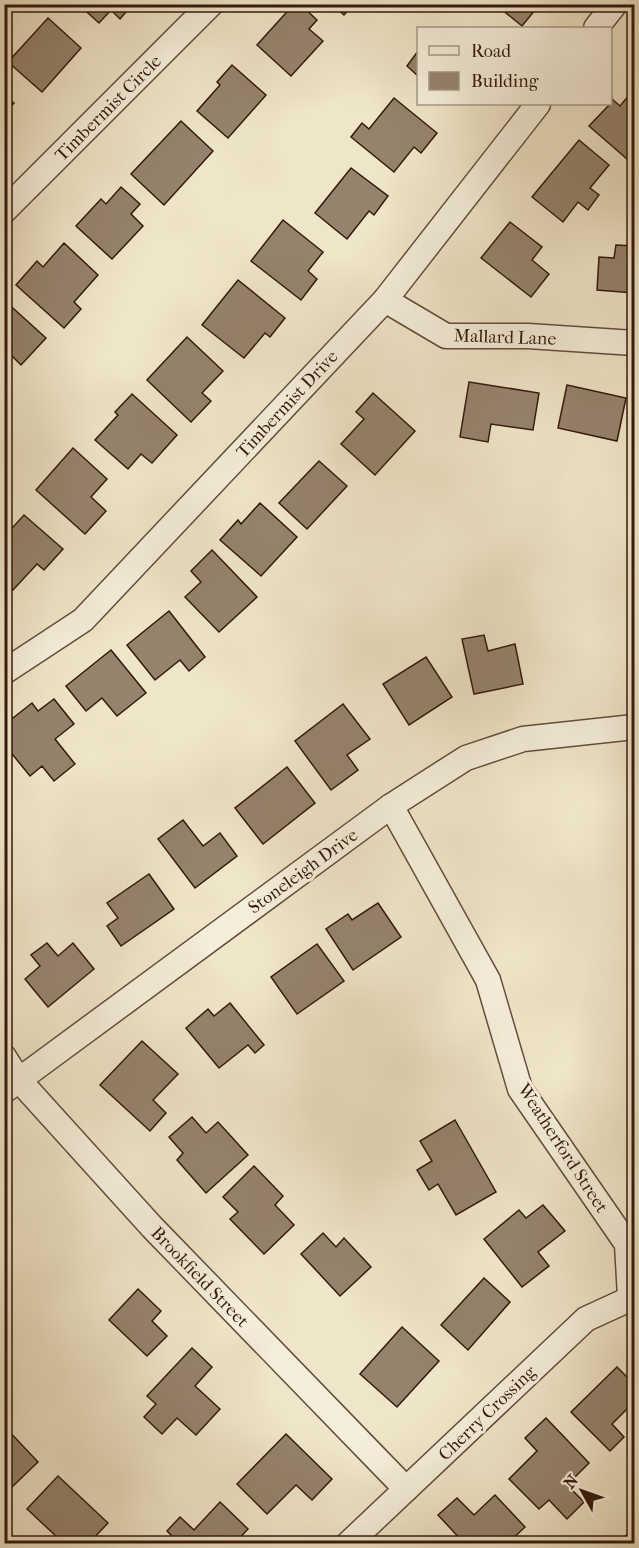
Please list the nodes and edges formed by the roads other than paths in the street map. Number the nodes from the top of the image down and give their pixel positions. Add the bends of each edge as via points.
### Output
1 (211, 4) edge
2 (615, 4) edge
3 (597, 27) edge
4 (537, 105) edge
5 (4, 211) edge
6 (385, 300) junction
7 (634, 343) edge
8 (4, 672) edge
9 (634, 727) edge
10 (391, 806) junction
11 (4, 1057) edge
12 (11, 1085) edge
13 (632, 1297) edge
14 (406, 1490) junction
15 (348, 1544) edge

1 - 5 street, Timbermist Circle
2 - 3 street
4 - 6 street, Timbermist Drive
6 - 7 street, Mallard Lane via 446,336 528,336
6 - 8 street, Timbermist Drive via 84,620
9 - 10 street, Stoneleigh Drive via 523,739 466,758
10 - 12 street, Stoneleigh Drive
10 - 13 street, Weatherford Street via 488,980 520,1089 627,1244
11 - 12 street, Brookfield Street
12 - 14 street, Brookfield Street
13 - 14 street, Cherry Crossing via 586,1319
14 - 15 street, Cherry Crossing

